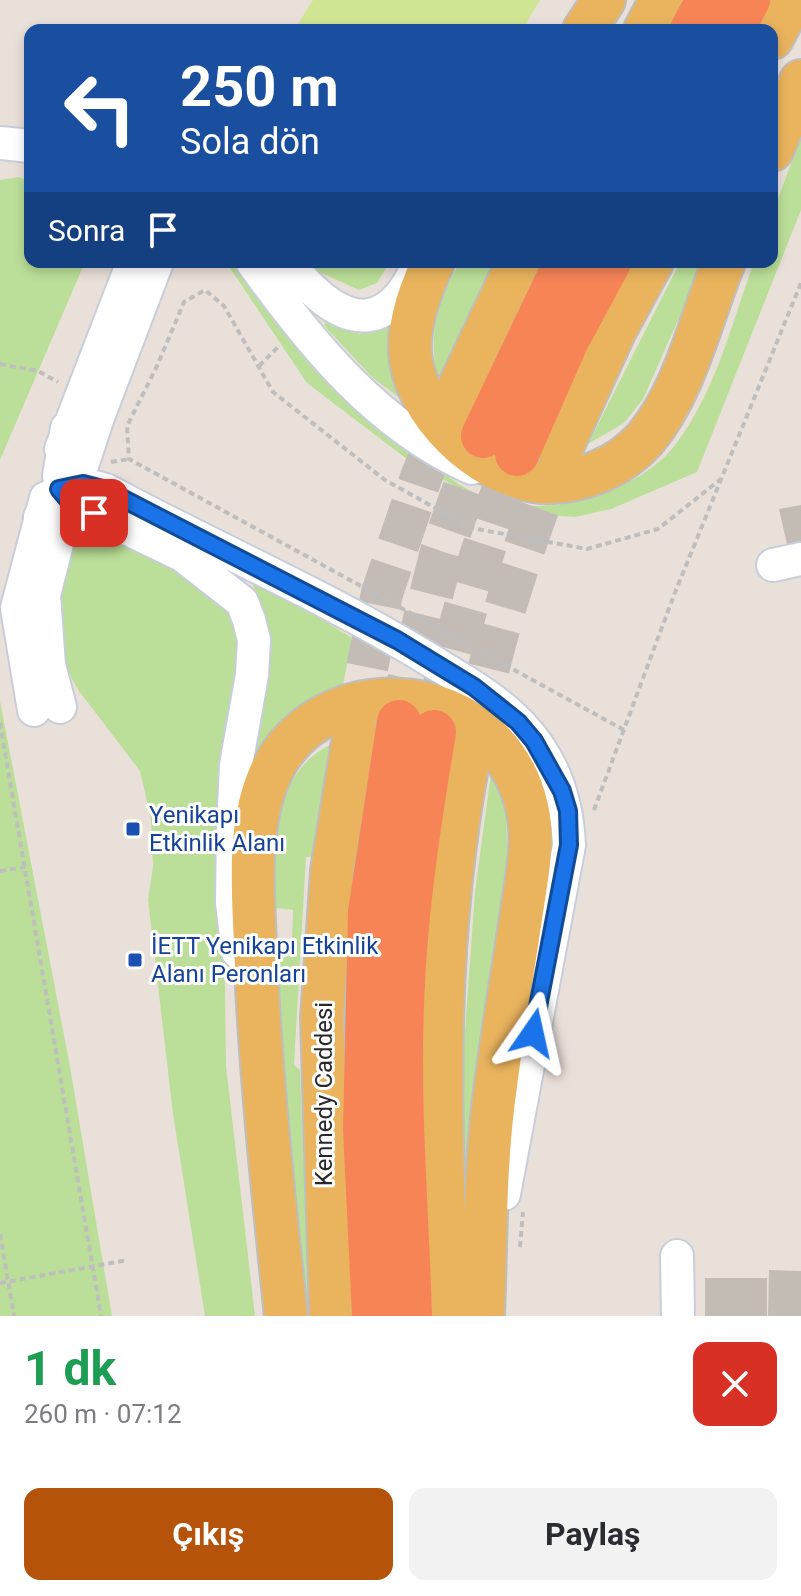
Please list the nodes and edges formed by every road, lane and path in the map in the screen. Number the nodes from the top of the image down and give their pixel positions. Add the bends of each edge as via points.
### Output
1 (604, 0) edge
2 (661, 0) edge
3 (708, 0) edge
4 (748, 0) edge
5 (792, 0) edge
6 (588, 24) edge
7 (648, 24) edge
8 (695, 24) edge
9 (735, 24) edge
10 (778, 27) edge
11 (801, 81) edge
12 (778, 136) edge
13 (0, 143) edge
14 (24, 145) edge
15 (131, 268) edge
16 (154, 268) edge
17 (257, 268) edge
18 (292, 268) edge
19 (417, 268) edge
20 (431, 268) edge
21 (515, 268) edge
22 (565, 268) edge
23 (606, 268) edge
24 (649, 268) edge
25 (722, 268) edge
26 (801, 283) edge
27 (0, 364) edge
28 (79, 394) junction
29 (451, 404) tunnel mouth
30 (80, 434) junction
31 (525, 456) junction
32 (721, 479) junction
33 (81, 496) junction
34 (50, 526) junction
35 (47, 708) dead end
36 (0, 723) edge
37 (355, 729) tunnel mouth
38 (624, 730) junction
39 (435, 735) junction
40 (593, 811) dead end
41 (25, 867) junction
42 (0, 871) edge
43 (258, 1030) junction
44 (524, 1205) dead end
45 (0, 1234) edge
46 (519, 1253) dead end
47 (677, 1256) dead end
48 (128, 1260) dead end
49 (93, 1266) junction
50 (8, 1281) junction
51 (0, 1283) edge
52 (14, 1316) edge
53 (101, 1316) edge
54 (286, 1316) edge
55 (331, 1316) edge
56 (374, 1316) edge
57 (410, 1316) edge
58 (448, 1316) edge
59 (485, 1316) edge
60 (678, 1316) edge

1 - 6 main road
2 - 7 main road
3 - 8 highway
4 - 9 highway
5 - 10 main road
11 - 12 main road
13 - 14 street
15 - 28 street
16 - 30 street
17 - 31 street via 326,357 399,424 442,452 512,481
18 - 19 street via 323,302 351,315 370,316 400,297
20 - 31 main road via 414,317 410,350 422,396 447,431 469,450 515,476
21 - 29 main road
22 - 31 highway
23 - 31 highway via 567,340
24 - 31 main road via 615,330
25 - 31 main road via 675,388 645,438 609,467 586,477
26 - 32 path
27 - 28 path via 38,371
28 - 30 street
30 - 33 street
30 - 33 street via 93,466
30 - 34 street
32 - 38 path
32 - 38 path via 658,529 587,549 471,528 385,480 273,392 224,306 205,290 184,302 127,426 129,459
33 - 34 street via 74,521
33 - 34 street via 50,494
33 - 43 street via 182,555 242,602 249,620 252,675 236,765 232,903
33 - 59 street via 386,634 474,687 518,722 557,780 568,811 569,845
34 - 35 street via 44,595
36 - 41 path
37 - 55 main road, Kennedy Caddesi via 332,871 322,1017
38 - 40 path
39 - 56 highway via 370,912 365,1129
39 - 57 highway via 407,923 402,1005
39 - 58 main road via 450,865 439,1051
41 - 42 path
41 - 49 path
43 - 54 main road
43 - 59 main road via 253,849 268,778 286,747 337,708 365,701 422,703 472,724 511,764 528,810 531,840 496,1082
44 - 46 path
45 - 50 path
47 - 60 street
48 - 49 path
49 - 50 path
49 - 53 path
50 - 51 path
50 - 52 path

